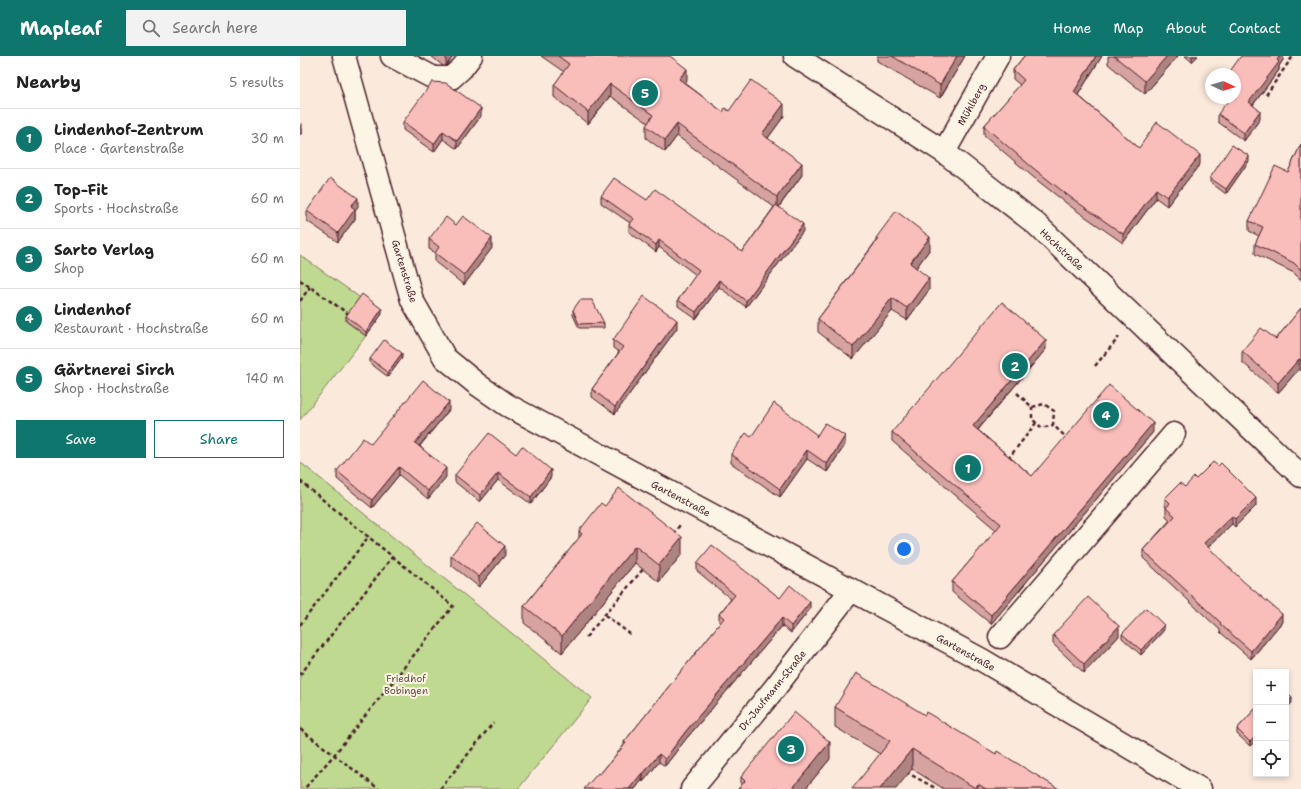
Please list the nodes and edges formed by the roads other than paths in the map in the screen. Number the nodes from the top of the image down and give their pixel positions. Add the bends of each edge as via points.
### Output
1 (344, 56) edge
2 (392, 56) edge
3 (471, 56) edge
4 (795, 56) edge
5 (998, 56) edge
6 (944, 152) junction
7 (1174, 434) dead end
8 (1301, 476) edge
9 (851, 590) junction
10 (1000, 637) dead end
11 (692, 789) edge
12 (1200, 789) edge

1 - 9 street, Gartenstraße via 412,300 445,358 507,405
2 - 3 street via 434,78 451,78
4 - 6 street, Hochstraße
5 - 6 street, Mühlberg
6 - 8 street, Hochstraße via 1036,224
7 - 10 street
9 - 11 street, Dr.-Jaufmann-Straße
9 - 12 street, Gartenstraße via 982,660

